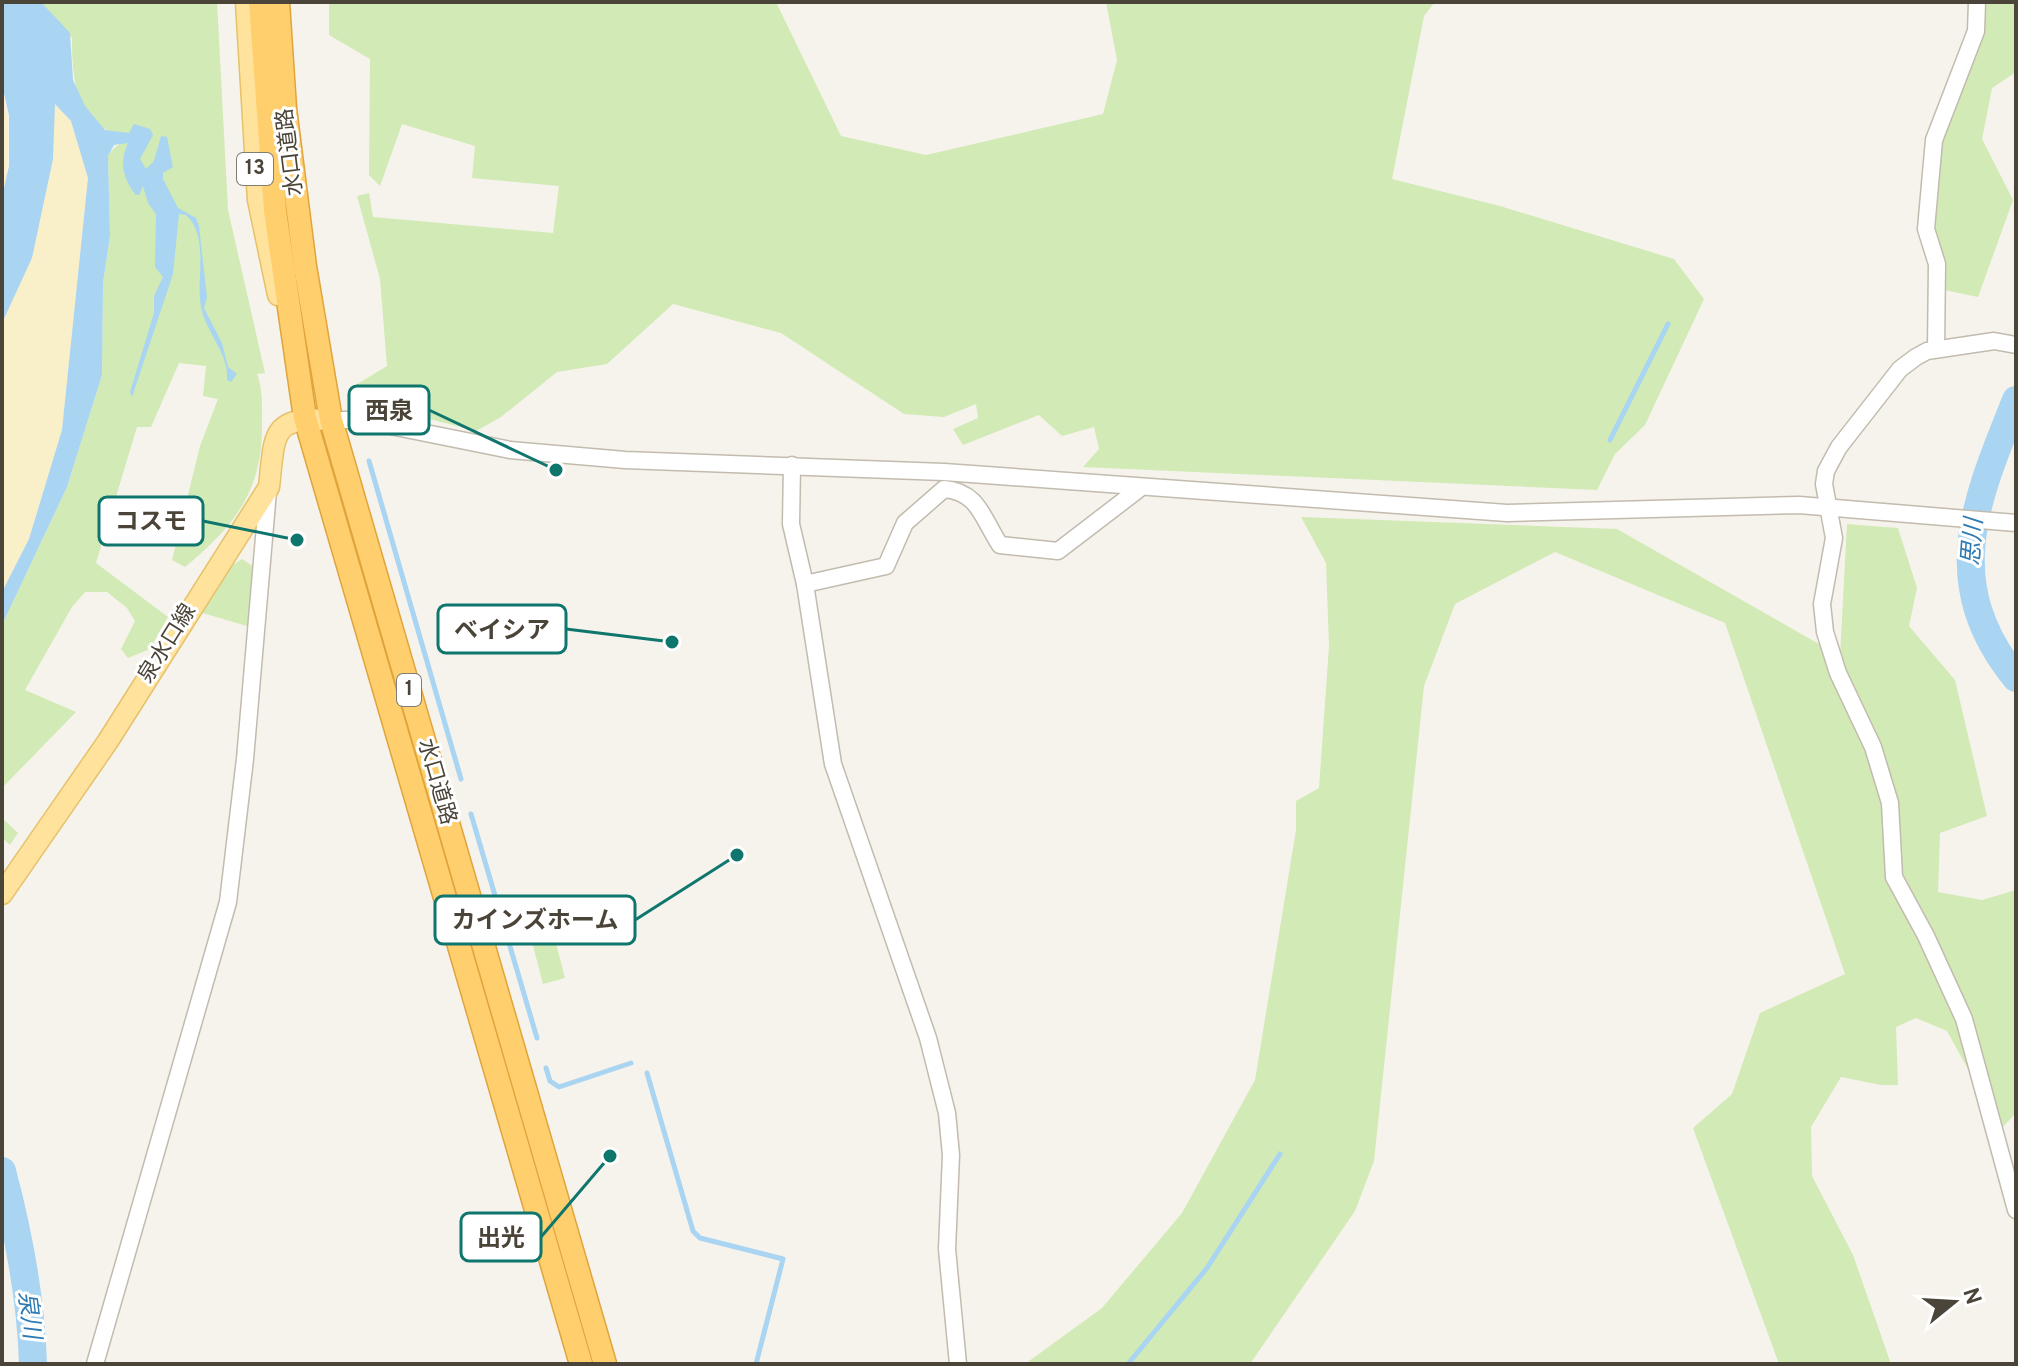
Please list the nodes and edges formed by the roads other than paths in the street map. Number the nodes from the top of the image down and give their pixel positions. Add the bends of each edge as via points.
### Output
1 (246, 2) edge
2 (260, 2) edge
3 (278, 2) edge
4 (1977, 2) edge
5 (290, 333) junction
6 (2014, 344) edge
7 (1936, 349) junction
8 (305, 418) junction
9 (331, 420) junction
10 (792, 465) junction
11 (944, 480) junction
12 (269, 487) junction
13 (1139, 489) junction
14 (1830, 506) junction
15 (2010, 523) edge
16 (805, 584) junction
17 (2, 894) edge
18 (2016, 1210) edge
19 (95, 1364) edge
20 (581, 1364) edge
21 (605, 1364) edge
22 (958, 1364) edge

1 - 5 main road, 13 via 258,200
2 - 5 highway, 水口道路 / 1
3 - 9 highway, 水口道路 / 1 via 305,266
4 - 7 street via 1976,31 1934,140 1926,229 1937,264
5 - 8 highway, 水口道路 / 1
6 - 7 street via 1994,341
7 - 14 street via 1900,369 1839,447 1824,484
8 - 9 main road
8 - 12 main road, 泉水口線 via 285,424 275,439
8 - 20 highway, 水口道路 / 1
9 - 10 street via 361,420 560,456
9 - 21 highway, 水口道路 / 1
10 - 11 street
10 - 16 street via 791,524
11 - 13 street
11 - 13 street via 974,499 1000,545 1058,551
11 - 16 street via 905,523 886,566
12 - 17 main road, 泉水口線 via 108,741
12 - 19 street via 233,872 220,938
13 - 14 street via 1507,513
14 - 15 street
14 - 18 street via 1834,538 1822,604 1825,632 1873,747 1890,803 1894,877 1964,1019
16 - 22 street via 833,764 928,1038 947,1113 947,1249

